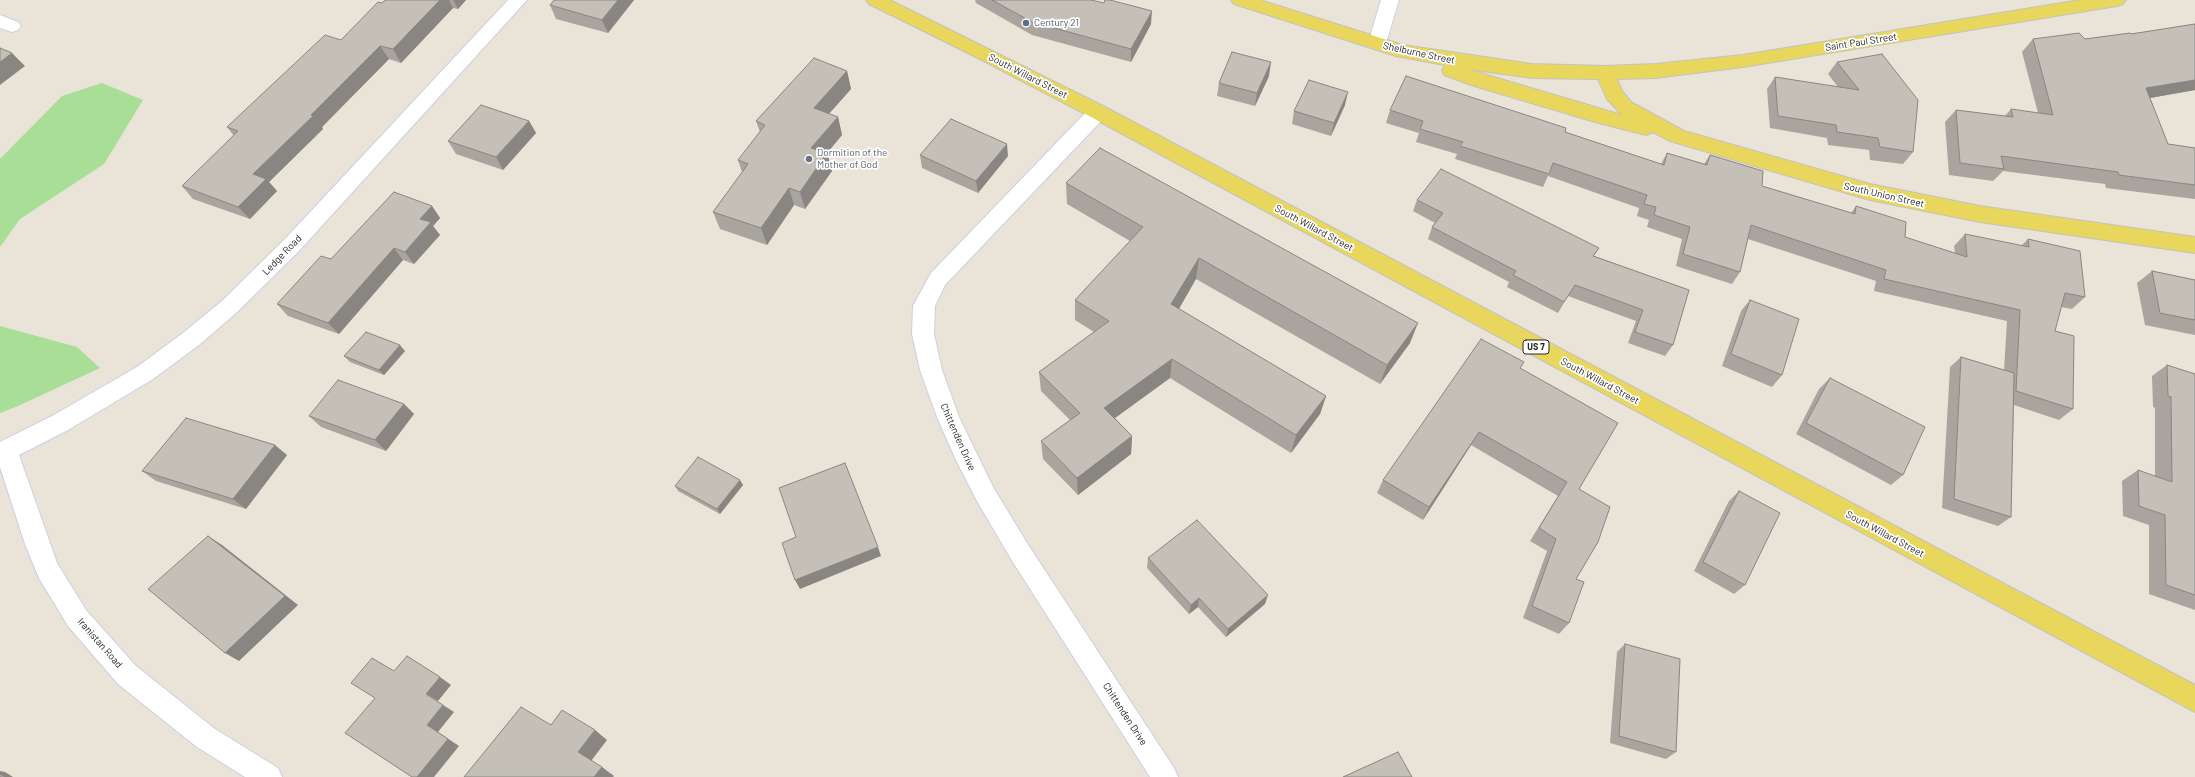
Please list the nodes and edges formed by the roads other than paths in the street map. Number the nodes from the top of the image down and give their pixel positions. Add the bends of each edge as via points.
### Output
1 (518, 0) edge
2 (875, 0) edge
3 (1240, 0) edge
4 (1390, 0) edge
5 (2116, 0) edge
6 (1377, 43) junction
7 (1402, 51) junction
8 (1605, 74) junction
9 (1098, 112) junction
10 (1677, 136) junction
11 (2195, 245) edge
12 (3, 452) edge
13 (2195, 699) edge
14 (269, 777) edge
15 (1165, 777) edge

1 - 12 street, Ledge Road via 292,245 229,307 145,373 84,410
2 - 9 main road, South Willard Street / US 7
3 - 6 main road, Shelburne Street
4 - 6 street
5 - 8 main road, Saint Paul Street via 1743,61
6 - 7 main road, Shelburne Street
7 - 8 main road, Shelburne Street via 1524,70
7 - 10 main road via 1478,80
8 - 10 main road, South Union Street via 1614,94 1624,107
9 - 13 main road, South Willard Street / US 7
9 - 15 street, Chittenden Drive via 938,279 924,306 923,334 931,370 948,417 985,494
10 - 11 main road, South Union Street via 1813,177 1920,204
12 - 14 street, Iranistan Road via 48,570 81,623 127,675 161,703 206,738

